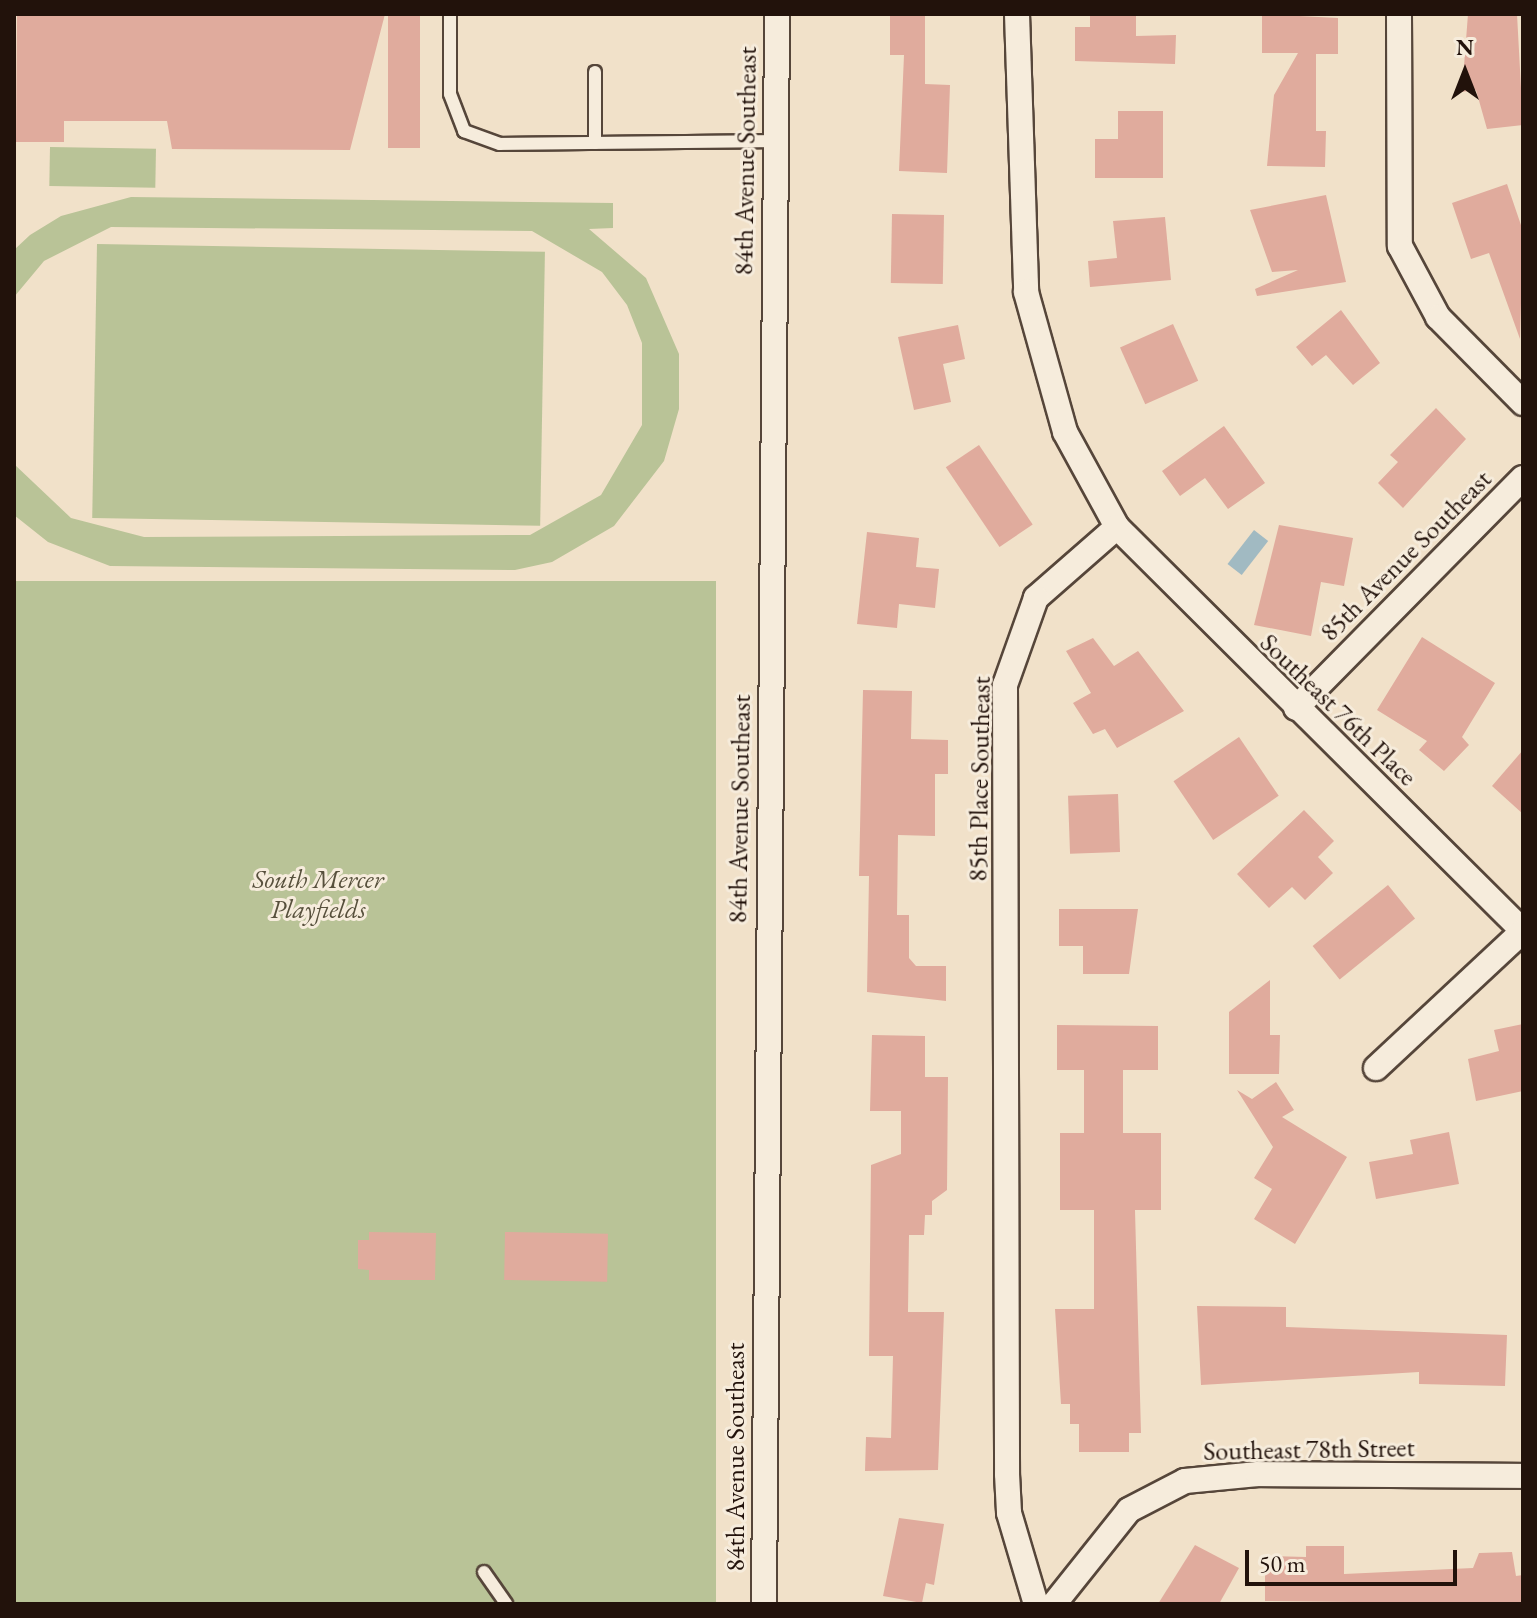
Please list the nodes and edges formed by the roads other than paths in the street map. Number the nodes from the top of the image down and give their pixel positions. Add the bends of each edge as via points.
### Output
1 (450, 14) edge
2 (777, 14) edge
3 (1017, 14) edge
4 (1399, 14) edge
5 (595, 72) dead end
6 (775, 141) junction
7 (595, 143) junction
8 (1523, 403) edge
9 (1523, 478) edge
10 (1117, 527) junction
11 (1296, 708) junction
12 (1522, 930) edge
13 (1376, 1068) dead end
14 (1523, 1476) edge
15 (484, 1572) dead end
16 (506, 1604) edge
17 (764, 1604) edge
18 (1036, 1604) edge
19 (1054, 1604) edge

1 - 7 lane via 450,94 464,131 500,144
2 - 6 street, 84th Avenue Southeast
3 - 10 street via 1026,292 1065,432
4 - 8 street via 1400,246 1438,317
5 - 7 lane
6 - 7 lane
6 - 17 street, 84th Avenue Southeast
9 - 11 street, 85th Avenue Southeast
10 - 11 street, Southeast 76th Place
10 - 18 street, 85th Place Southeast via 1036,598 1005,685 1007,1474 1019,1555
11 - 12 street, Southeast 76th Place
12 - 13 street, Southeast 76th Place
14 - 19 street, Southeast 78th Street via 1258,1474 1185,1481 1120,1518
15 - 16 lane

